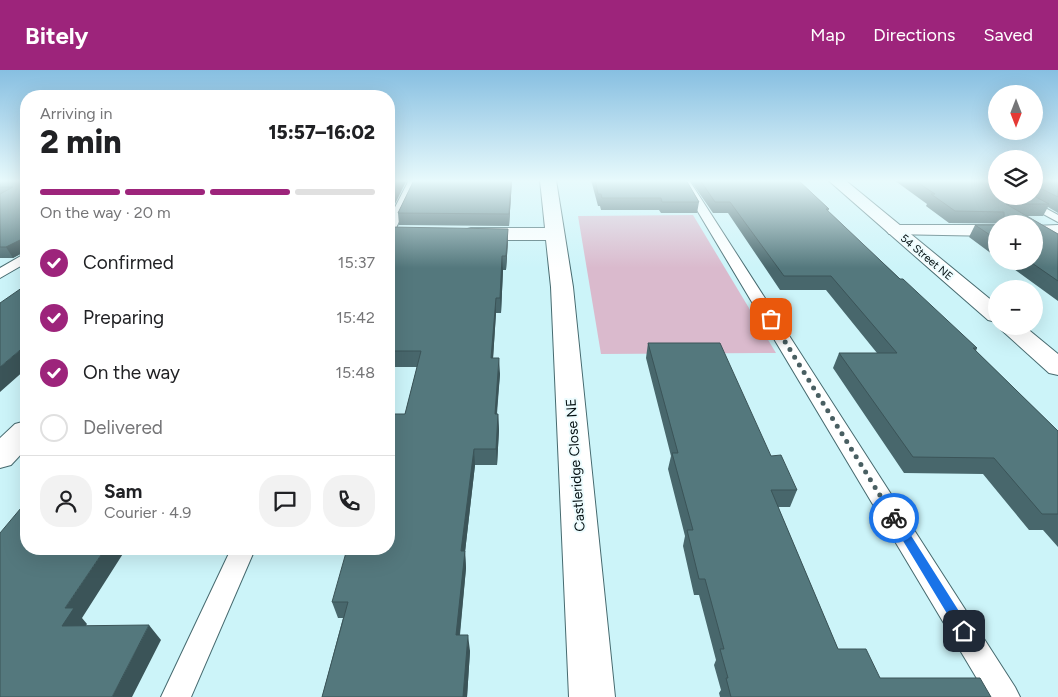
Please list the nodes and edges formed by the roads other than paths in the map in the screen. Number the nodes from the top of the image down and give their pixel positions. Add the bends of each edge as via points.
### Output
1 (552, 209) edge
2 (702, 209) edge
3 (870, 209) edge
4 (1040, 209) edge
5 (1058, 219) edge
6 (895, 230) junction
7 (988, 230) edge
8 (1043, 231) edge
9 (1058, 231) edge
10 (395, 232) edge
11 (408, 233) edge
12 (457, 234) edge
13 (555, 234) junction
14 (20, 261) edge
15 (0, 274) edge
16 (988, 308) edge
17 (1020, 335) edge
18 (1058, 367) edge
19 (20, 437) edge
20 (0, 457) edge
21 (240, 555) edge
22 (176, 697) edge
23 (592, 697) edge
24 (1005, 697) edge

1 - 13 street, Castleridge Close NE
2 - 24 lane
3 - 6 street, 54 Street NE
4 - 5 lane
6 - 7 street
6 - 16 street, 54 Street NE
8 - 9 street
10 - 11 street
12 - 13 street
13 - 23 street, Castleridge Close NE via 562,287
14 - 15 lane
17 - 18 street
19 - 20 street
21 - 22 lane

